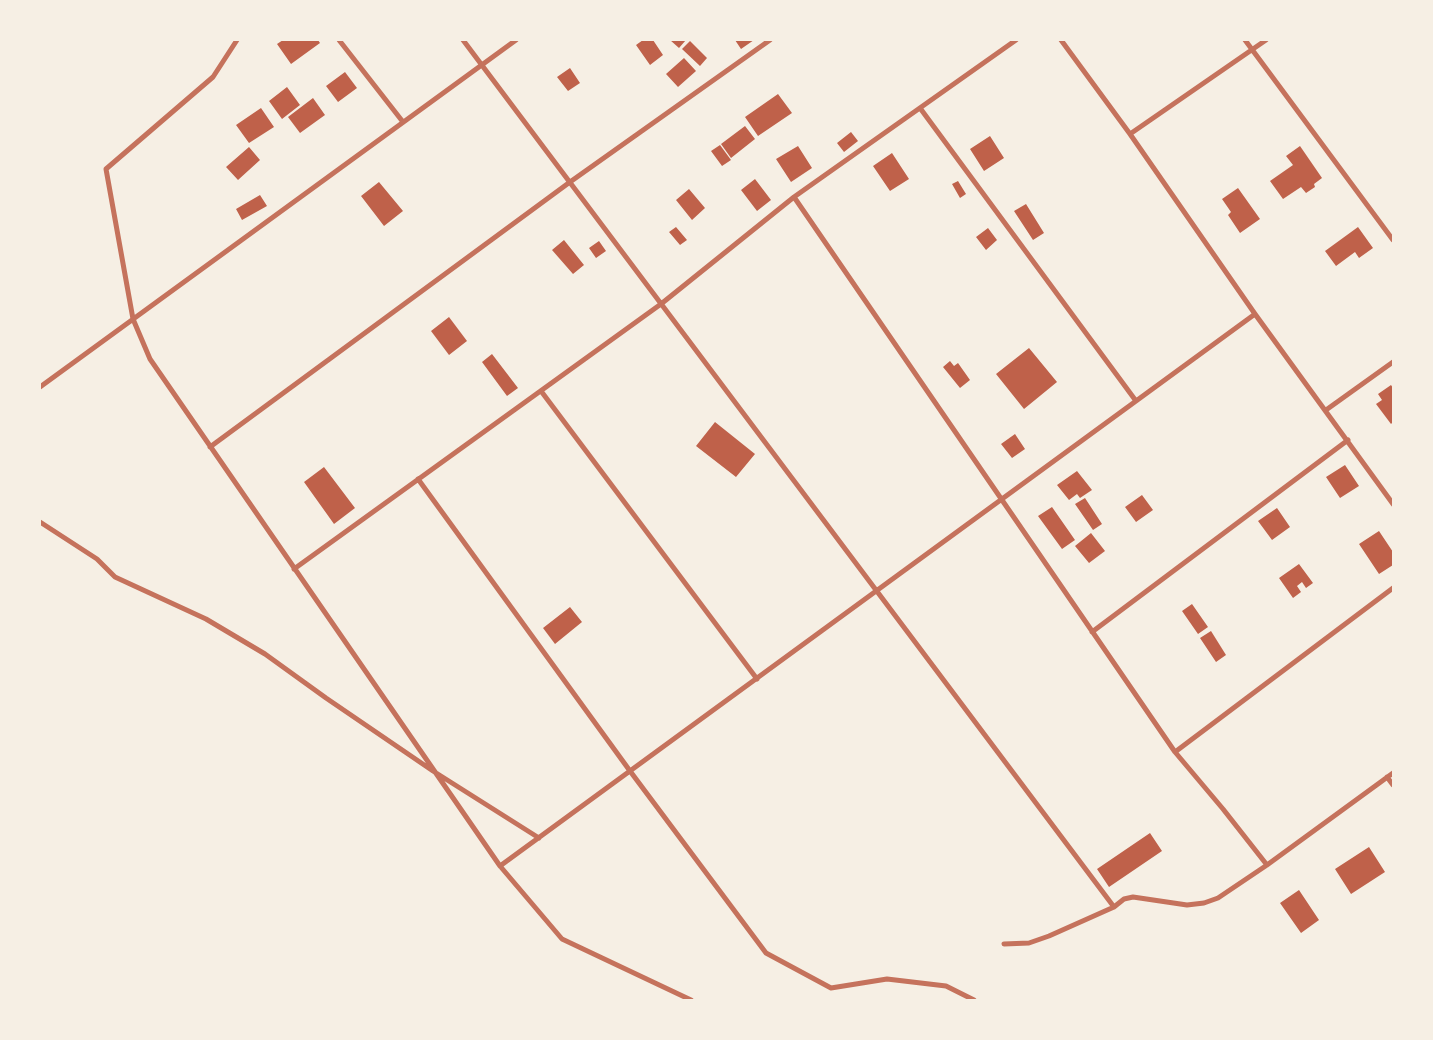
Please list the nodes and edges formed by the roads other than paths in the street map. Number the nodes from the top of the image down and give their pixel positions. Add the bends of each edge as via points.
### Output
1 (237, 40) edge
2 (339, 40) edge
3 (463, 40) edge
4 (516, 40) edge
5 (770, 40) edge
6 (1016, 40) edge
7 (1061, 40) edge
8 (1245, 40) edge
9 (1266, 40) edge
10 (1252, 50) junction
11 (482, 65) junction
12 (920, 108) junction
13 (403, 122) junction
14 (1130, 134) junction
15 (570, 182) junction
16 (794, 197) junction
17 (1391, 232) edge
18 (1393, 240) edge
19 (661, 304) junction
20 (1255, 314) junction
21 (133, 319) junction
22 (1393, 362) edge
23 (40, 387) edge
24 (541, 391) junction
25 (1136, 401) junction
26 (1326, 410) junction
27 (1348, 440) junction
28 (210, 447) junction
29 (418, 479) junction
30 (1002, 500) junction
31 (1393, 504) edge
32 (40, 522) edge
33 (294, 569) junction
34 (1393, 588) edge
35 (877, 592) junction
36 (1092, 632) junction
37 (757, 679) junction
38 (1175, 752) junction
39 (434, 771) junction
40 (630, 771) junction
41 (1393, 773) edge
42 (1387, 777) junction
43 (1393, 786) edge
44 (539, 838) junction
45 (1267, 865) junction
46 (500, 866) junction
47 (1114, 908) junction
48 (1004, 944) dead end
49 (691, 1000) edge
50 (974, 1000) edge

1 - 21 street via 213,77 106,169
2 - 13 street
3 - 11 street
4 - 11 street
5 - 15 street
6 - 12 street
7 - 14 street
8 - 10 street
9 - 10 street
10 - 14 street
10 - 17 street
11 - 13 street
11 - 15 street
12 - 16 street
12 - 25 street
13 - 21 street
14 - 20 street
15 - 19 street
15 - 28 street
16 - 19 street
16 - 30 street
17 - 18 street
19 - 24 street
19 - 35 street
20 - 25 street
20 - 26 street
21 - 23 street
21 - 28 street via 150,360
22 - 26 street
24 - 29 street
24 - 37 street
25 - 30 street
26 - 27 street
27 - 31 street
27 - 36 street
28 - 33 street
29 - 33 street
29 - 40 street
30 - 35 street
30 - 36 street
32 - 39 street via 97,559 115,577 206,619 266,654
33 - 39 street
34 - 38 street
35 - 37 street
35 - 47 street
36 - 38 street
37 - 40 street
38 - 45 street
39 - 44 street
39 - 46 street
40 - 44 street
40 - 50 street via 766,953 831,988 887,979 946,986
41 - 42 street
42 - 43 street
42 - 45 street
44 - 46 street
45 - 47 street via 1218,898 1204,903 1187,905 1133,897 1124,899
46 - 49 street via 562,939
47 - 48 street via 1029,943

